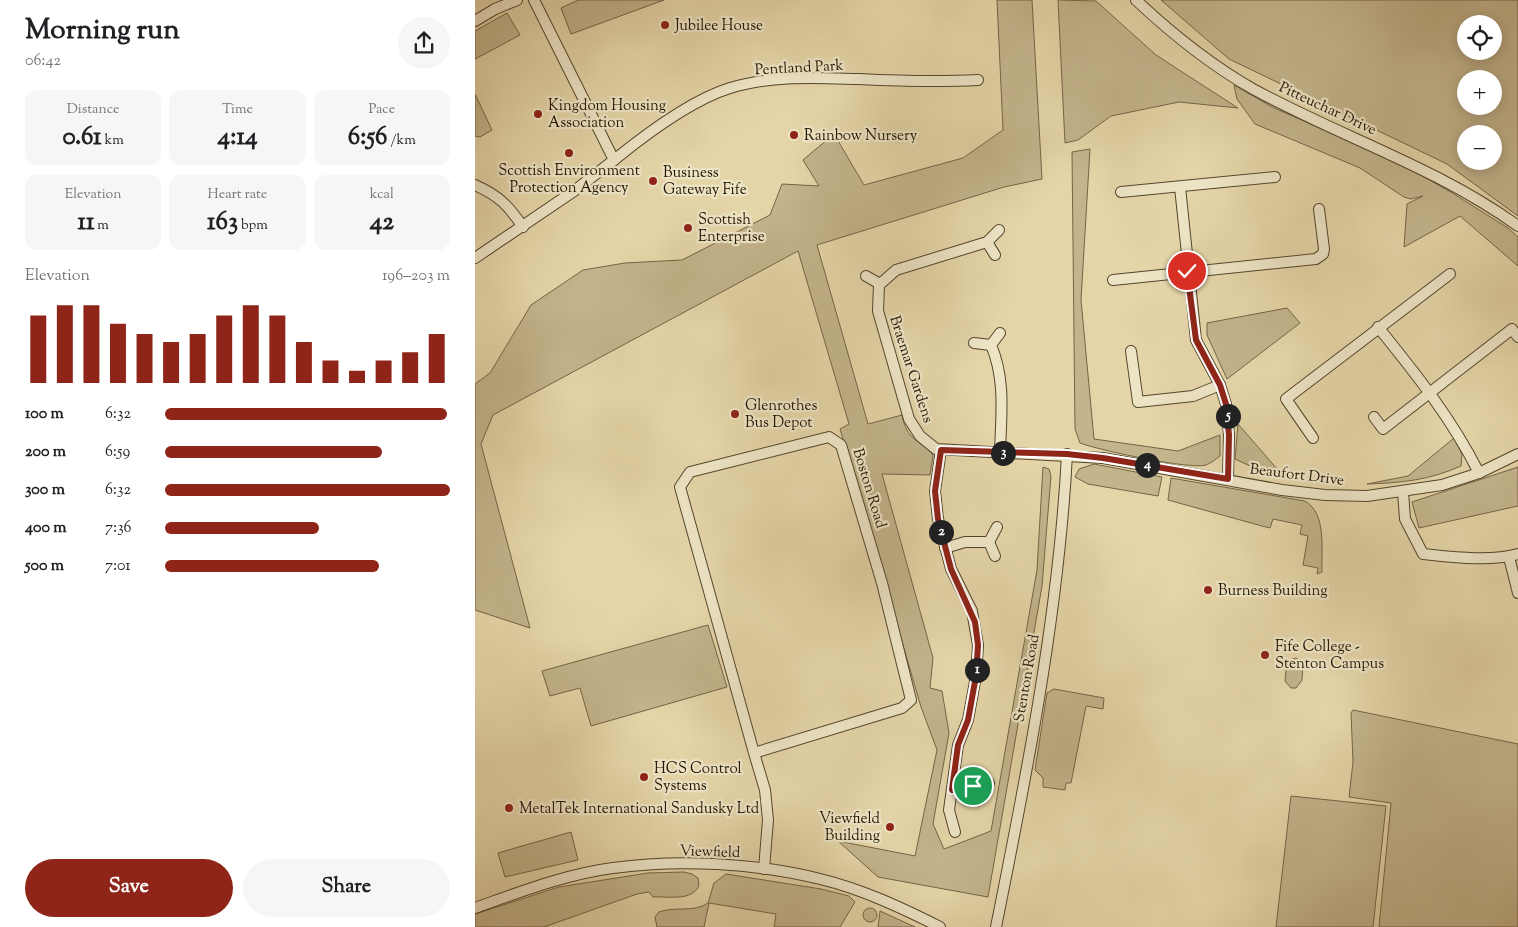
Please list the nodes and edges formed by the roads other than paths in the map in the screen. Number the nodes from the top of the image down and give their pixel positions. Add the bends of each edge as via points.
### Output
1 (517, 0) edge
2 (533, 0) edge
3 (1136, 0) edge
4 (475, 21) edge
5 (978, 80) dead end
6 (614, 160) junction
7 (1275, 177) dead end
8 (475, 185) edge
9 (1180, 187) junction
10 (1121, 192) dead end
11 (1319, 209) dead end
12 (1518, 226) edge
13 (523, 227) junction
14 (999, 230) dead end
15 (987, 242) junction
16 (995, 255) dead end
17 (475, 258) edge
18 (1187, 271) junction
19 (1450, 274) dead end
20 (866, 276) dead end
21 (1113, 280) dead end
22 (880, 284) junction
23 (1378, 327) junction
24 (999, 333) dead end
25 (1518, 337) edge
26 (974, 343) dead end
27 (991, 345) junction
28 (1131, 350) dead end
29 (1220, 385) junction
30 (1431, 392) junction
31 (1374, 417) dead end
32 (1313, 438) dead end
33 (941, 450) junction
34 (1000, 452) junction
35 (1067, 454) junction
36 (1518, 454) edge
37 (1479, 473) junction
38 (1228, 479) junction
39 (1403, 492) junction
40 (997, 527) dead end
41 (989, 542) junction
42 (945, 548) junction
43 (1513, 555) edge
44 (995, 556) dead end
45 (1518, 593) edge
46 (754, 754) junction
47 (989, 783) dead end
48 (952, 790) junction
49 (955, 832) dead end
50 (764, 869) junction
51 (1001, 904) junction
52 (475, 908) edge
53 (940, 927) edge
54 (997, 927) edge
55 (1003, 927) edge

1 - 4 street
2 - 6 street
3 - 12 street, Pitteuchar Drive via 1184,41 1253,88 1446,180
5 - 6 street, Pentland Park via 818,78 771,80 730,88 673,116
6 - 13 street, Pentland Park
7 - 9 street
8 - 13 street via 494,194 508,206
9 - 10 street
9 - 18 street
11 - 18 street via 1323,249 1320,257
13 - 17 street, Pentland Park
14 - 15 street
15 - 16 street
15 - 22 street via 906,266
18 - 21 street
18 - 29 street via 1196,340
19 - 23 street
20 - 22 street
22 - 33 street, Braemar Gardens via 878,311 909,419 927,443
23 - 30 street
23 - 32 street via 1286,399
24 - 27 street
25 - 30 street via 1512,329
26 - 27 street
27 - 34 street via 1002,392
28 - 29 street via 1138,402 1193,396
29 - 38 street via 1229,420
30 - 31 street via 1383,429
30 - 37 street via 1465,444
33 - 34 street
33 - 42 street via 935,505
34 - 35 street
35 - 38 street, Beaufort Drive
35 - 51 street, Stenton Road via 1055,596
36 - 37 street, Beaufort Drive
37 - 39 street, Beaufort Drive via 1442,485
38 - 39 street, Beaufort Drive via 1325,495 1367,496
39 - 43 street via 1405,519 1423,554 1462,558
40 - 41 street
41 - 42 street via 965,542
41 - 44 street
42 - 48 street via 977,632 976,676
43 - 45 street
46 - 46 street, Boston Road via 680,487 690,472 829,437 841,444 882,583 911,700 902,708
46 - 50 street, Boston Road via 768,820
47 - 48 street
48 - 49 street via 949,810
50 - 52 street, Viewfield via 698,863 613,868 543,884
50 - 53 street, Viewfield via 821,879 883,900
51 - 54 street, Stenton Road
51 - 55 street, Stenton Road

